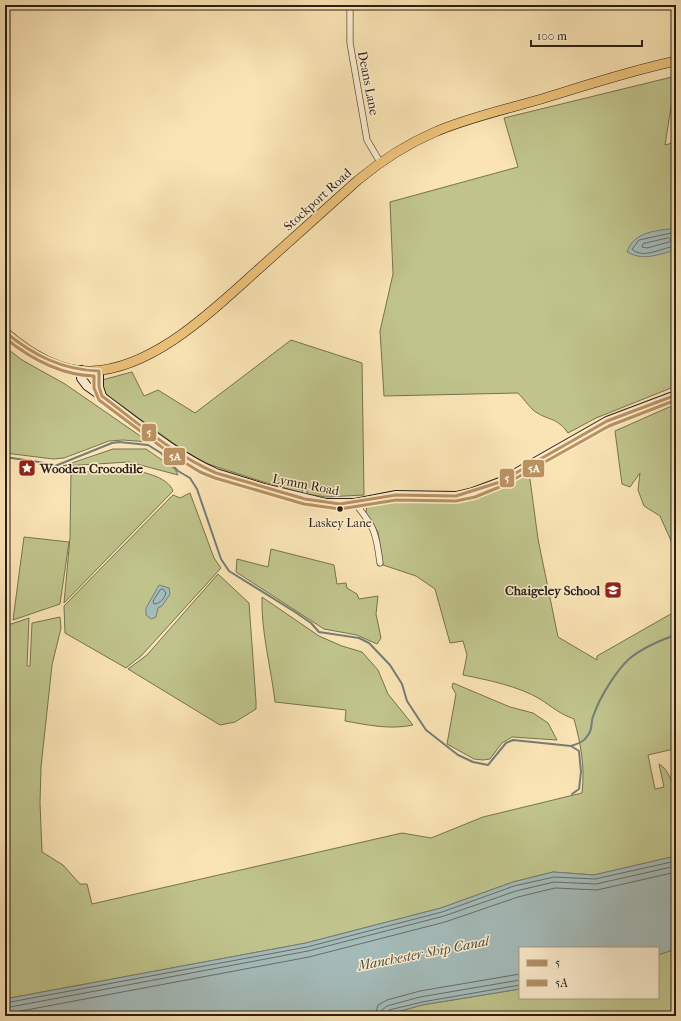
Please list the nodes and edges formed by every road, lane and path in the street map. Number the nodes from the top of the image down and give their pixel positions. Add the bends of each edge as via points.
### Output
1 (350, 5) edge
2 (676, 60) edge
3 (380, 162) junction
4 (5, 332) edge
5 (81, 370) junction
6 (99, 370) junction
7 (676, 394) edge
8 (102, 396) junction
9 (355, 503) junction
10 (380, 563) dead end

1 - 3 street, Deans Lane via 350,43 367,140
2 - 3 main road, Stockport Road via 436,131
3 - 6 main road, Stockport Road via 188,330 145,357
4 - 5 main road, Stockport Road via 46,359
5 - 6 main road, Stockport Road
5 - 8 main road, Lymm Road via 83,382
6 - 8 main road
7 - 9 main road, Lymm Road via 607,421 500,482 472,492 456,496 396,495
8 - 9 main road, Lymm Road via 174,450 216,473 305,499 326,503
9 - 10 street via 371,523 377,537

